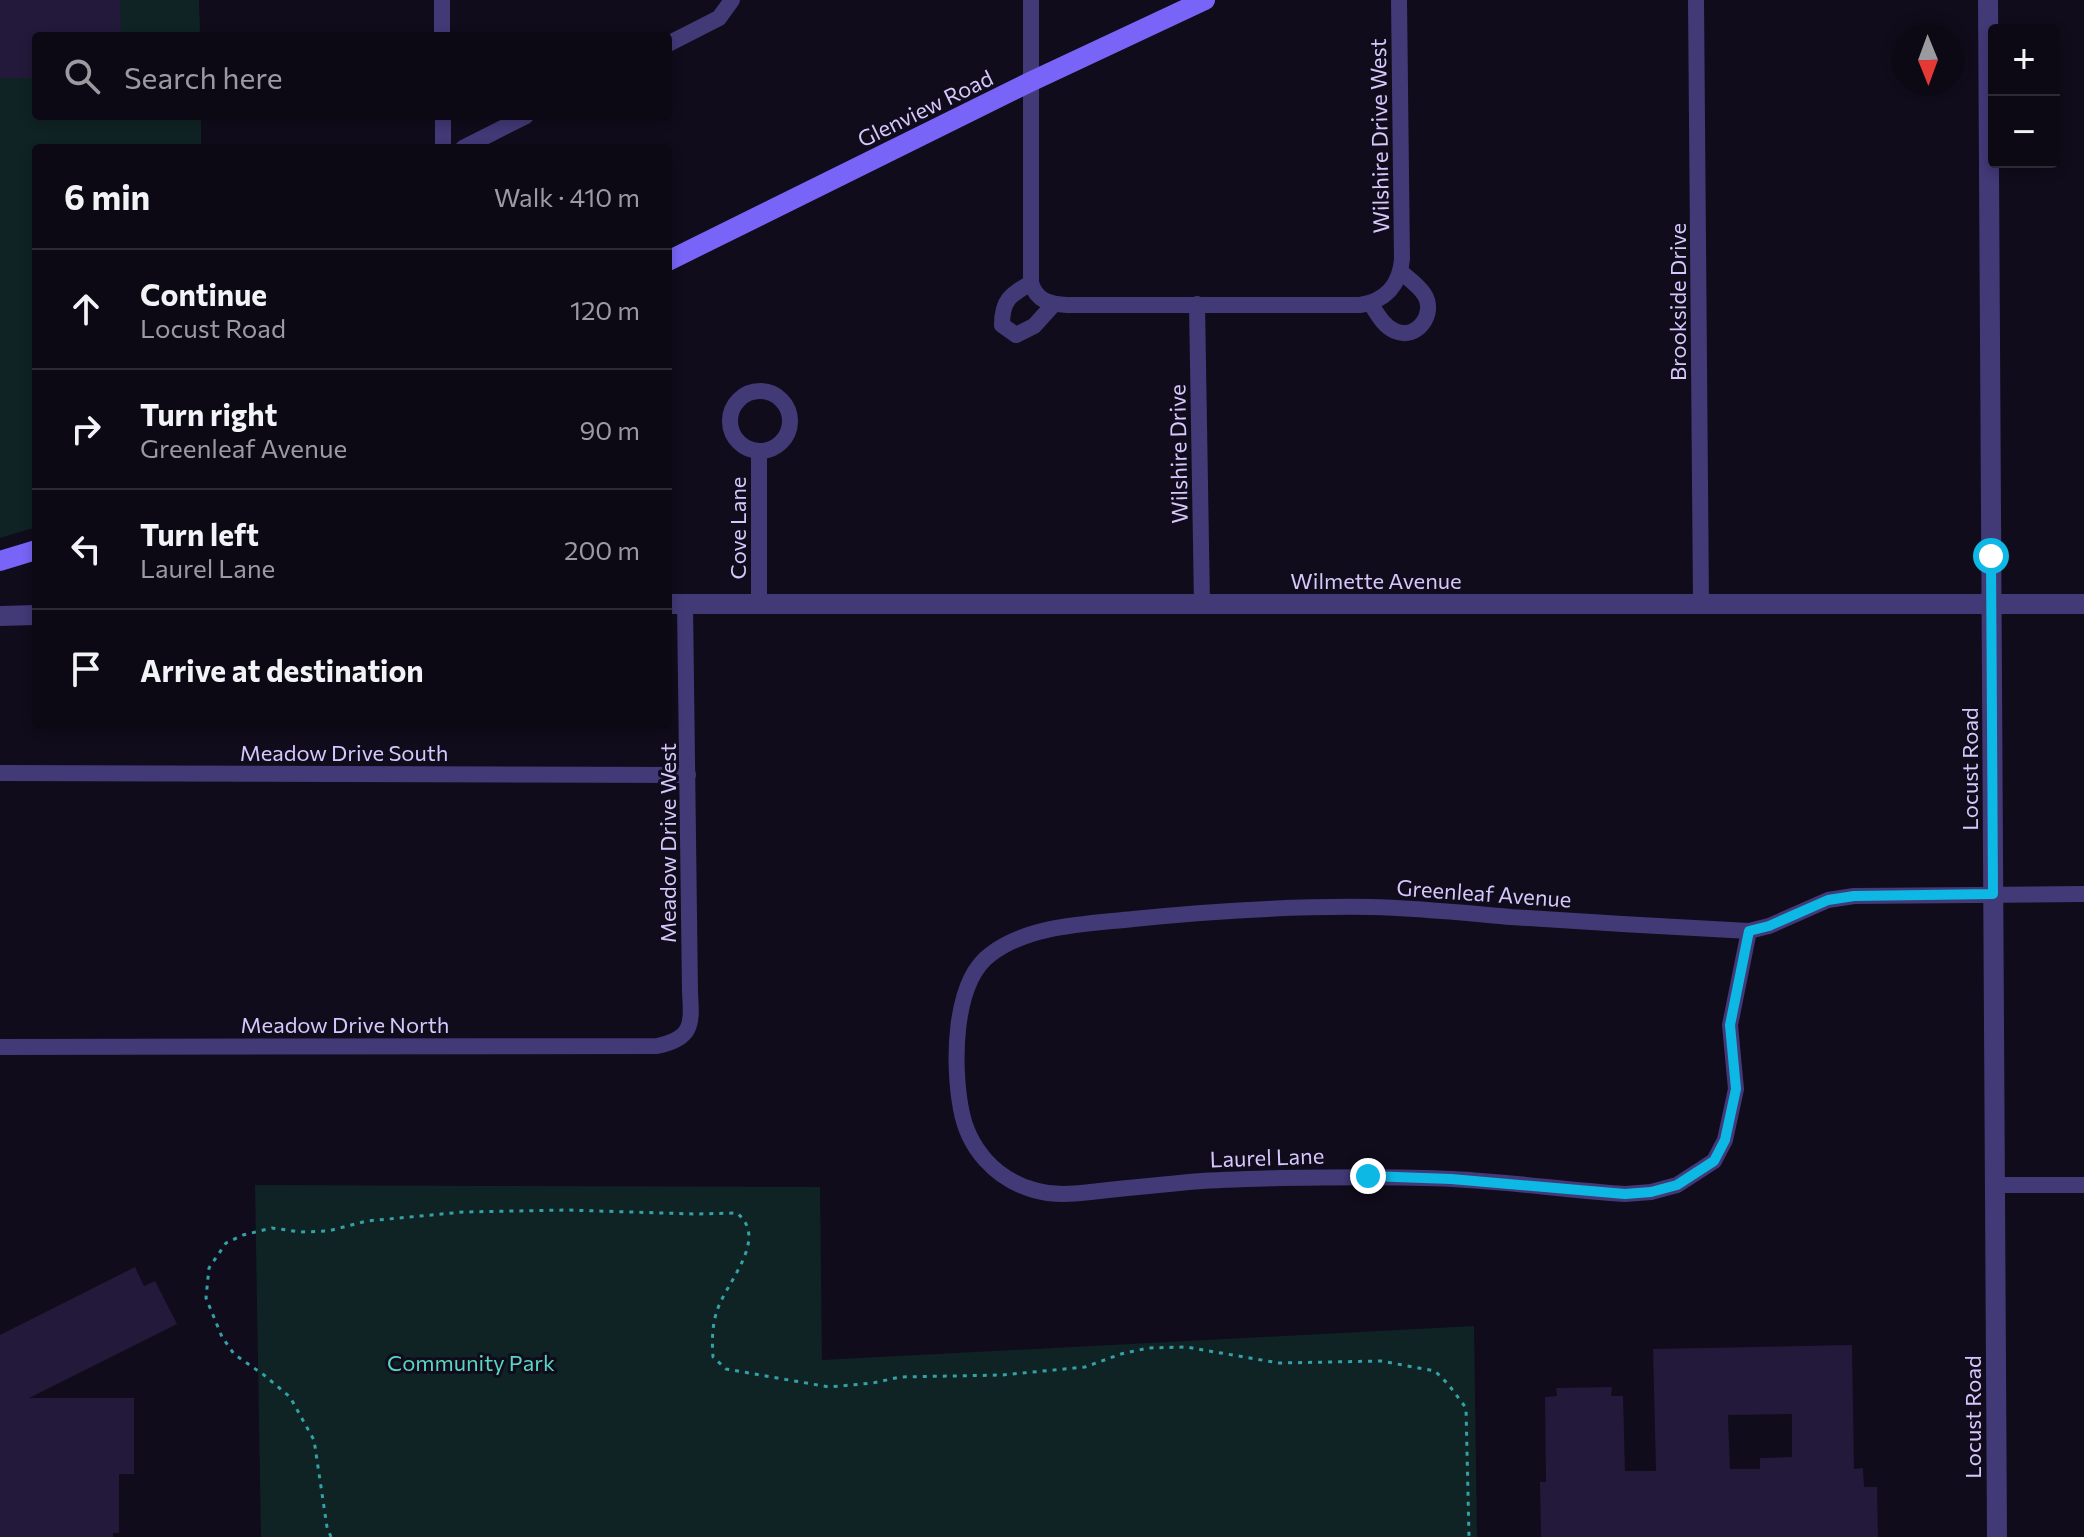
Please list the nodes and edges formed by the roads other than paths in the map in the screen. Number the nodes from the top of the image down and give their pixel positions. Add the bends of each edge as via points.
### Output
1 (442, 0) edge
2 (732, 0) edge
3 (1031, 0) edge
4 (1205, 0) edge
5 (1399, 0) edge
6 (1696, 0) edge
7 (1988, 0) edge
8 (442, 32) edge
9 (672, 42) edge
10 (1030, 82) junction
11 (443, 120) edge
12 (518, 120) edge
13 (443, 144) edge
14 (471, 144) edge
15 (672, 259) edge
16 (1401, 272) junction
17 (1031, 283) junction
18 (1370, 303) junction
19 (1054, 304) junction
20 (1197, 304) junction
21 (759, 451) dead end
22 (32, 551) edge
23 (0, 561) edge
24 (677, 604) edge
25 (759, 604) junction
26 (1202, 604) junction
27 (1701, 604) junction
28 (1992, 604) junction
29 (2084, 604) edge
30 (32, 615) edge
31 (0, 616) edge
32 (0, 773) edge
33 (688, 775) junction
34 (1993, 894) junction
35 (2084, 894) edge
36 (1749, 931) junction
37 (686, 1032) joint
38 (0, 1047) edge
39 (957, 1055) joint
40 (1995, 1185) junction
41 (2084, 1185) edge
42 (1997, 1537) edge

1 - 8 street
2 - 9 street via 719,18
3 - 10 street
4 - 10 main road, Glenview Road
5 - 16 street, Wilshire Drive West
6 - 27 street, Brookside Drive
7 - 28 street, Locust Road
10 - 15 main road, Glenview Road
10 - 17 street
11 - 13 street
12 - 14 street
16 - 18 street via 1391,290
16 - 18 street via 1426,295 1423,326 1410,333 1396,332
17 - 19 street via 1034,294
17 - 19 street via 1010,295 1002,325 1016,335 1034,326
18 - 20 street
19 - 20 street
20 - 26 street, Wilshire Drive
21 - 25 street, Cove Lane
22 - 23 main road
24 - 25 street, Wilmette Avenue
24 - 33 street, Meadow Drive West
25 - 26 street, Wilmette Avenue
26 - 27 street, Wilmette Avenue
27 - 28 street, Wilmette Avenue
28 - 29 street, Wilmette Avenue
28 - 34 street, Locust Road
30 - 31 street
32 - 33 street, Meadow Drive South
33 - 37 street, Meadow Drive West via 692,1015
34 - 35 street, Greenleaf Avenue
34 - 36 street, Greenleaf Avenue via 1854,896 1828,900
34 - 40 street, Locust Road
36 - 39 street, Greenleaf Avenue via 1372,907 1226,911 1085,924 1013,941 988,955 968,985
36 - 39 street, Laurel Lane via 1730,1025 1736,1089 1725,1140 1714,1161 1696,1174 1651,1192 1368,1176 1197,1181 1083,1193 1034,1190 1000,1173 972,1143 960,1107
37 - 38 street, Meadow Drive North via 657,1046
40 - 41 street
40 - 42 street, Locust Road

